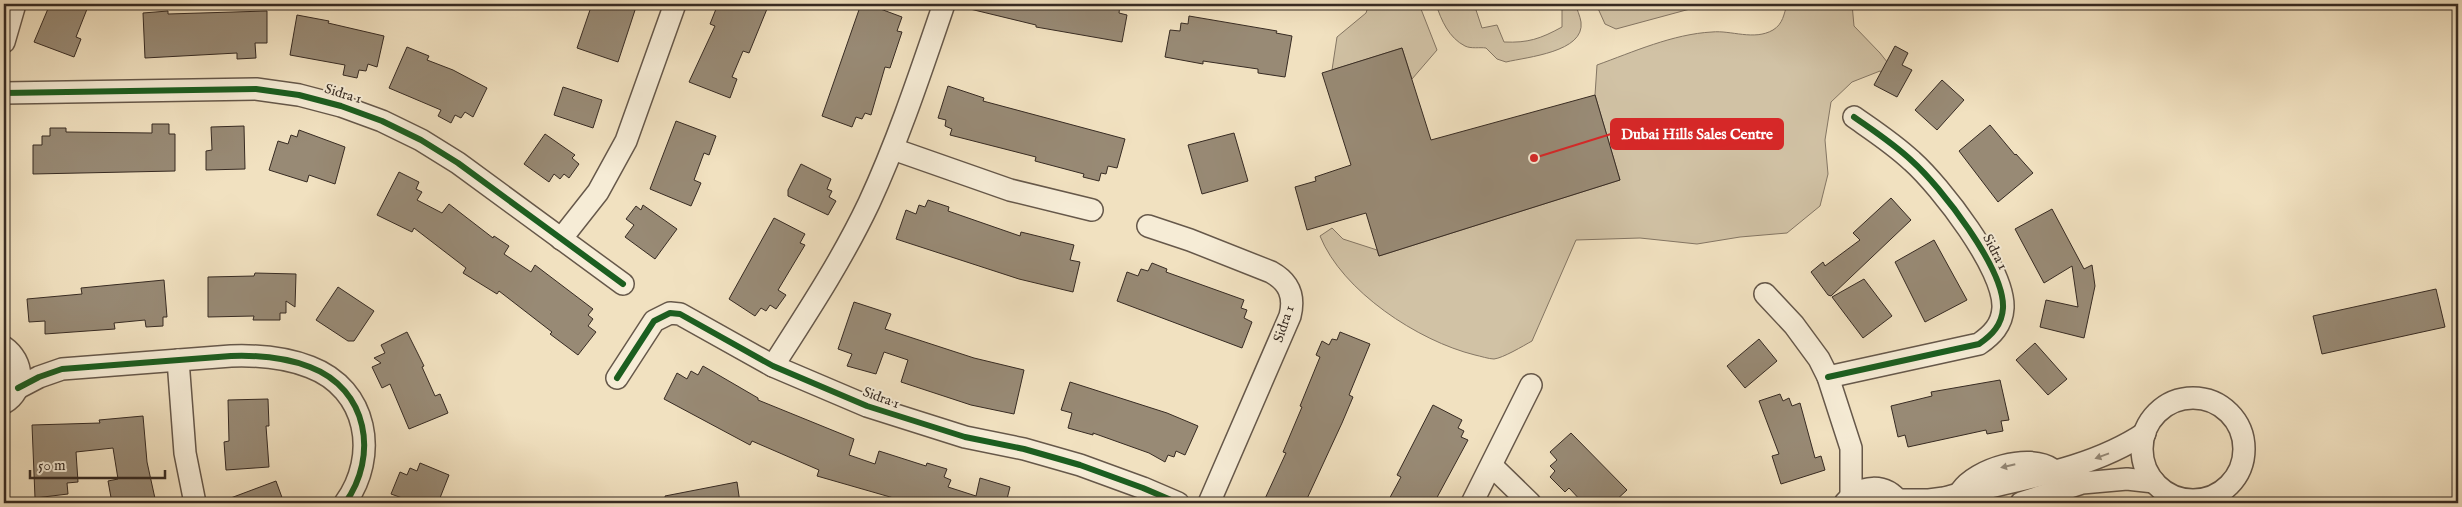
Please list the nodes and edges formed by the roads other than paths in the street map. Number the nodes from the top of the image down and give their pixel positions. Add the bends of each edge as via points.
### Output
1 (15, 4) edge
2 (675, 4) edge
3 (944, 4) edge
4 (4, 42) edge
5 (4, 93) edge
6 (1854, 117) dead end
7 (893, 149) junction
8 (1092, 210) dead end
9 (1148, 226) dead end
10 (562, 238) junction
11 (623, 284) dead end
12 (1765, 294) dead end
13 (7, 350) edge
14 (178, 360) junction
15 (773, 366) junction
16 (62, 369) junction
17 (1828, 377) junction
18 (617, 378) dead end
19 (1530, 385) dead end
20 (8, 400) edge
21 (2145, 433) junction
22 (1851, 448) junction
23 (1492, 466) junction
24 (2235, 478) junction
25 (2154, 482) junction
26 (1893, 497) edge
27 (1848, 499) edge
28 (2180, 501) edge
29 (195, 503) edge
30 (345, 503) edge
31 (1178, 503) edge
32 (1209, 503) edge
33 (1472, 503) edge
34 (1530, 503) edge
35 (2021, 503) edge
36 (2232, 503) edge

1 - 4 street
2 - 10 street via 626,141 598,192
3 - 7 street
5 - 10 street, Sidra 1 via 256,89 342,106 382,120 421,140
6 - 17 street, Sidra 1 via 1912,161 1956,209 1988,264 2003,306 1997,329 1979,344
7 - 8 street via 1010,190
7 - 15 street via 845,249
9 - 32 street, Sidra 1 via 1271,272 1281,277 1292,295 1290,316
10 - 11 street, Sidra 1
12 - 17 street via 1799,330
13 - 16 street
13 - 20 street via 19,367
14 - 16 street
14 - 29 street via 185,453
14 - 30 street via 257,355 311,367 330,378 352,403 362,424 366,443 363,467 354,491
15 - 18 street, Sidra 1 via 680,314 670,313 654,321
15 - 31 street, Sidra 1 via 867,406 949,432 1080,465
16 - 20 street via 39,377
17 - 22 street
19 - 23 street
21 - 24 street via 2152,418 2164,407 2196,398 2213,402 2237,422 2242,436 2244,450
21 - 25 street via 2142,450 2145,468
21 -> 26 street via 2102,456 2054,470 1929,500
22 - 26 street via 1864,470
22 - 27 street
23 - 33 street
23 - 34 street
24 - 28 street via 2224,490 2209,497
24 - 36 street
25 - 28 street
25 - 35 street via 2127,479 2082,483
26 - 27 street via 1860,490

